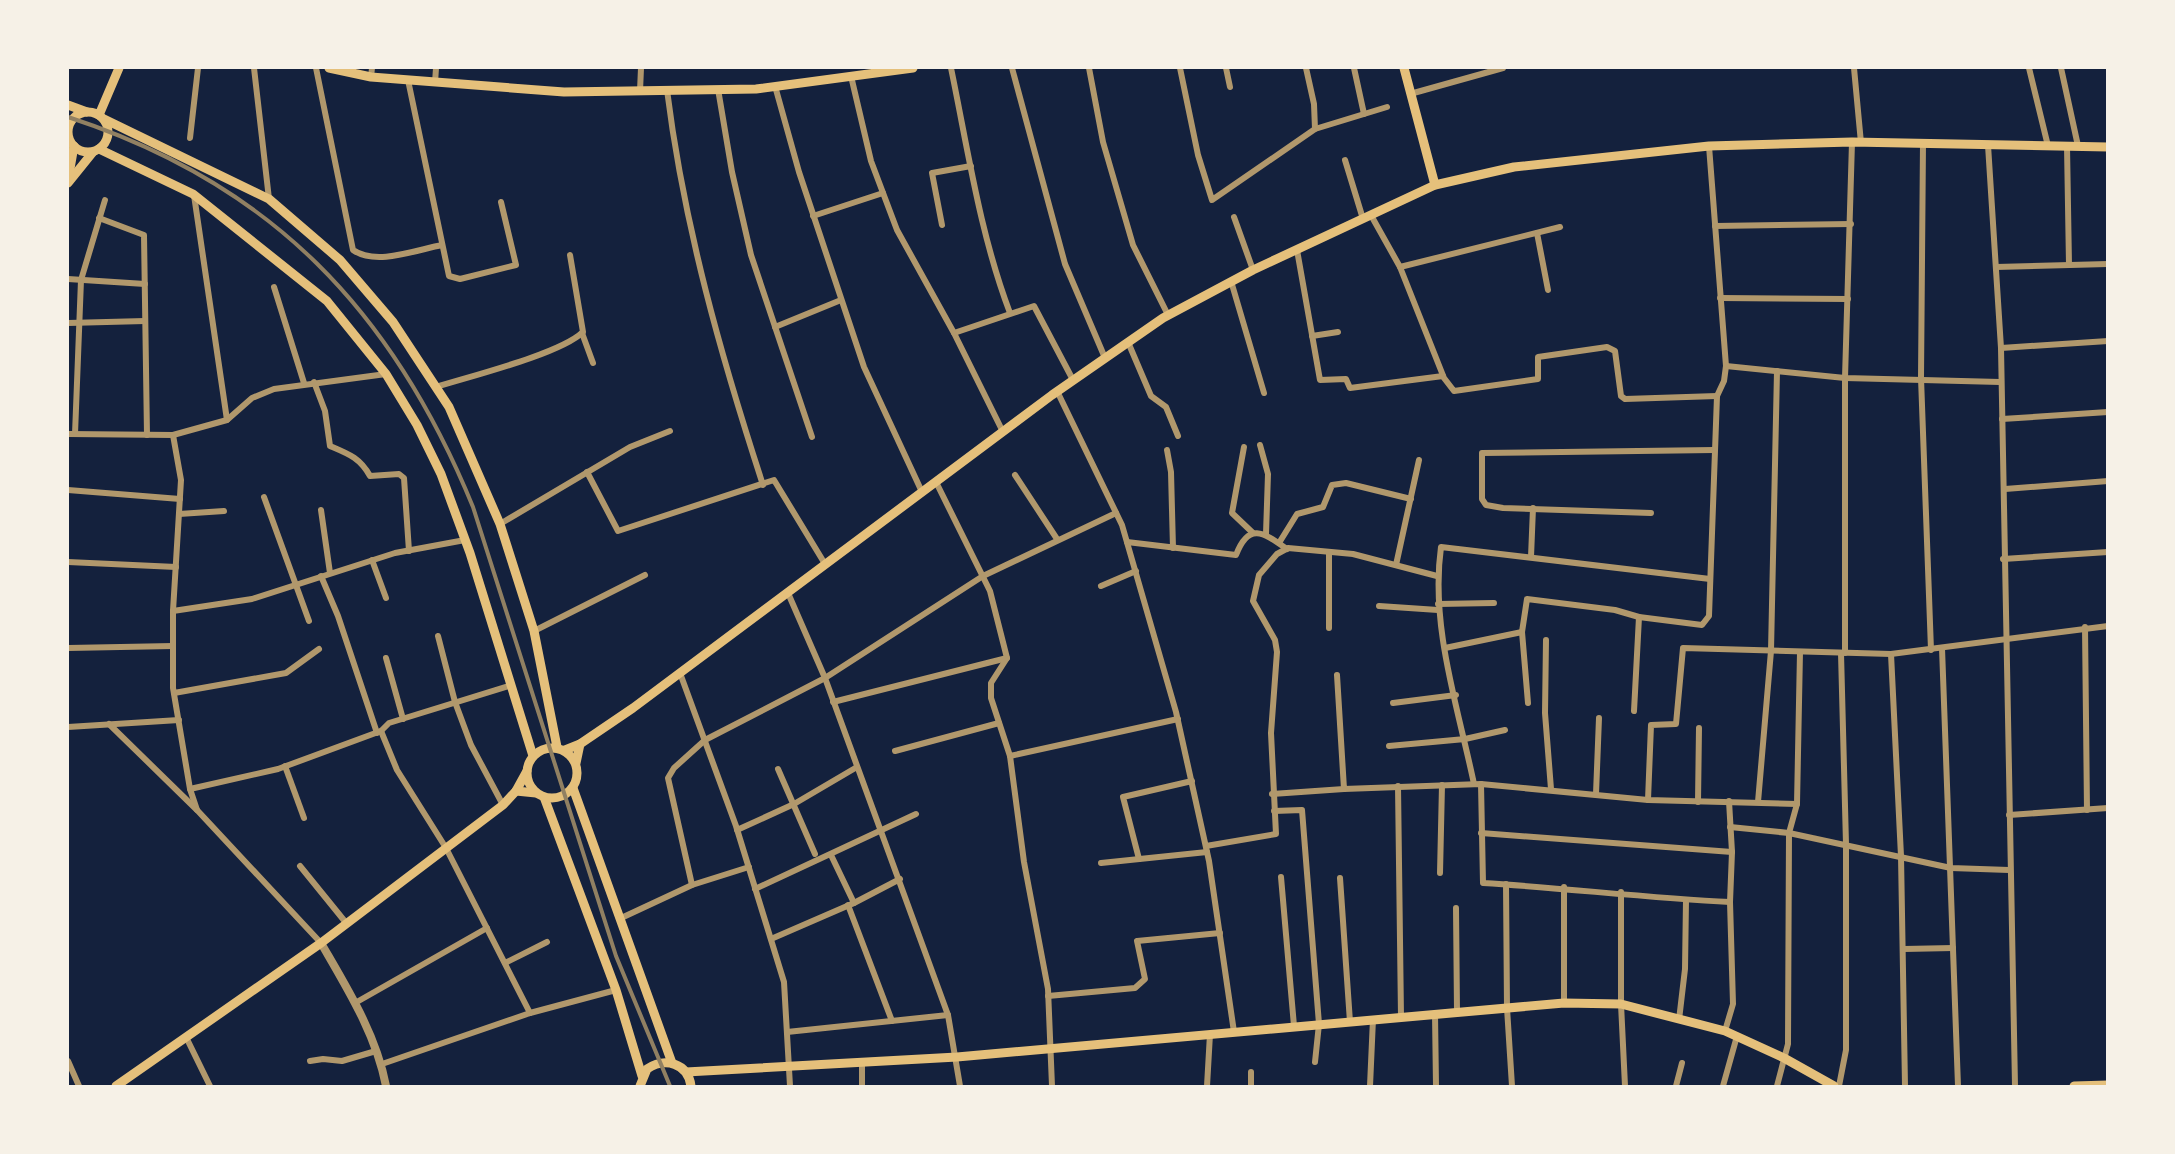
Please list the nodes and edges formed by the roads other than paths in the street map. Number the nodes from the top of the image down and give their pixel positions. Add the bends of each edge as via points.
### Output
1 (119, 68) edge
2 (198, 68) edge
3 (255, 68) edge
4 (316, 68) edge
5 (328, 68) edge
6 (436, 68) edge
7 (641, 68) edge
8 (913, 68) edge
9 (951, 68) edge
10 (1012, 68) edge
11 (1089, 68) edge
12 (1180, 68) edge
13 (1226, 68) edge
14 (1306, 68) edge
15 (1354, 68) edge
16 (1404, 68) edge
17 (1503, 68) edge
18 (1854, 68) edge
19 (2029, 68) edge
20 (2061, 68) edge
21 (875, 70) edge
22 (371, 72) edge
23 (851, 76) junction
24 (408, 80) junction
25 (435, 83) junction
26 (775, 86) junction
27 (1230, 87) dead end
28 (718, 89) junction
29 (667, 90) junction
30 (640, 91) junction
31 (1409, 94) junction
32 (68, 105) edge
33 (1387, 106) dead end
34 (87, 112) junction
35 (1364, 114) junction
36 (102, 117) junction
37 (1315, 129) junction
38 (68, 135) edge
39 (190, 138) dead end
40 (1857, 143) junction
41 (1923, 143) junction
42 (1988, 145) junction
43 (74, 146) junction
44 (1709, 146) junction
45 (2048, 146) junction
46 (2067, 146) junction
47 (2078, 146) junction
48 (2108, 147) edge
49 (96, 151) junction
50 (1346, 160) dead end
51 (971, 166) junction
52 (68, 182) edge
53 (1435, 185) junction
54 (883, 193) junction
55 (194, 194) junction
56 (105, 200) dead end
57 (269, 200) junction
58 (501, 202) dead end
59 (813, 216) junction
60 (1234, 217) dead end
61 (99, 218) junction
62 (1368, 218) junction
63 (1851, 224) junction
64 (942, 225) dead end
65 (1715, 226) junction
66 (1560, 227) dead end
67 (1537, 233) junction
68 (442, 245) junction
69 (1297, 250) junction
70 (570, 255) dead end
71 (2108, 264) edge
72 (2069, 265) junction
73 (1400, 267) junction
74 (1996, 267) junction
75 (1253, 270) junction
76 (68, 279) edge
77 (81, 280) junction
78 (1231, 281) junction
79 (145, 284) junction
80 (274, 287) dead end
81 (1548, 290) dead end
82 (1720, 298) junction
83 (1848, 299) junction
84 (841, 300) junction
85 (1010, 313) junction
86 (1168, 315) junction
87 (145, 321) junction
88 (80, 322) junction
89 (68, 323) edge
90 (775, 327) junction
91 (1338, 332) dead end
92 (582, 333) junction
93 (954, 333) junction
94 (1312, 336) junction
95 (2108, 341) edge
96 (1128, 342) junction
97 (2001, 348) junction
98 (1105, 358) junction
99 (593, 363) dead end
100 (1726, 366) junction
101 (1777, 371) junction
102 (386, 374) junction
103 (1443, 376) junction
104 (1845, 378) junction
105 (1922, 378) junction
106 (1073, 380) junction
107 (314, 382) junction
108 (2000, 382) junction
109 (304, 383) junction
110 (436, 387) junction
111 (1057, 391) junction
112 (1264, 393) dead end
113 (1717, 396) junction
114 (2108, 412) edge
115 (2002, 419) junction
116 (227, 420) junction
117 (670, 431) dead end
118 (1003, 432) junction
119 (71, 434) edge
120 (147, 435) junction
121 (173, 435) junction
122 (812, 436) dead end
123 (1178, 436) dead end
124 (1260, 445) dead end
125 (1244, 447) dead end
126 (1167, 450) dead end
127 (1714, 450) junction
128 (1419, 460) dead end
129 (587, 472) junction
130 (1015, 475) dead end
131 (2108, 481) edge
132 (936, 482) junction
133 (763, 485) junction
134 (2005, 489) junction
135 (68, 490) edge
136 (922, 492) junction
137 (264, 497) dead end
138 (180, 499) junction
139 (1411, 499) junction
140 (1533, 508) junction
141 (321, 510) dead end
142 (224, 511) dead end
143 (1116, 513) junction
144 (1651, 513) dead end
145 (179, 514) junction
146 (500, 524) junction
147 (1253, 533) junction
148 (1266, 534) junction
149 (1057, 539) junction
150 (465, 540) junction
151 (1127, 542) junction
152 (1279, 543) junction
153 (1173, 548) junction
154 (1287, 549) junction
155 (409, 551) junction
156 (1329, 552) junction
157 (2108, 552) edge
158 (1531, 557) junction
159 (372, 560) junction
160 (2003, 560) junction
161 (68, 562) edge
162 (825, 564) junction
163 (1396, 565) junction
164 (176, 567) junction
165 (1136, 572) junction
166 (330, 573) junction
167 (645, 574) dead end
168 (321, 576) junction
169 (983, 576) junction
170 (1437, 576) junction
171 (1710, 579) junction
172 (298, 584) junction
173 (1101, 586) dead end
174 (788, 593) junction
175 (386, 598) dead end
176 (1494, 603) dead end
177 (1379, 606) dead end
178 (1438, 607) junction
179 (173, 611) junction
180 (1639, 617) junction
181 (309, 621) dead end
182 (2108, 626) edge
183 (2085, 627) junction
184 (1329, 628) dead end
185 (534, 631) junction
186 (1522, 632) junction
187 (438, 636) dead end
188 (2006, 639) junction
189 (1546, 640) dead end
190 (173, 646) junction
191 (68, 648) edge
192 (1444, 648) junction
193 (1942, 648) junction
194 (320, 649) dead end
195 (1931, 650) junction
196 (1771, 651) junction
197 (1800, 652) junction
198 (1843, 653) junction
199 (1891, 654) junction
200 (386, 658) dead end
201 (1007, 658) junction
202 (680, 673) junction
203 (1337, 675) dead end
204 (825, 678) junction
205 (512, 685) junction
206 (174, 693) junction
207 (1456, 695) junction
208 (455, 702) junction
209 (833, 702) junction
210 (1393, 703) dead end
211 (1528, 703) dead end
212 (1634, 711) dead end
213 (403, 718) junction
214 (1599, 718) dead end
215 (1178, 719) junction
216 (179, 720) junction
217 (999, 723) junction
218 (109, 724) junction
219 (68, 727) edge
220 (1699, 728) dead end
221 (1505, 730) dead end
222 (379, 732) junction
223 (1465, 739) junction
224 (705, 740) junction
225 (580, 744) junction
226 (1389, 746) dead end
227 (561, 749) junction
228 (895, 751) dead end
229 (533, 756) junction
230 (1010, 756) junction
231 (576, 763) junction
232 (285, 766) junction
233 (857, 767) junction
234 (778, 769) dead end
235 (527, 771) junction
236 (1192, 781) junction
237 (1442, 784) junction
238 (1478, 784) junction
239 (1398, 786) junction
240 (573, 788) junction
241 (190, 789) junction
242 (1344, 789) junction
243 (1551, 789) junction
244 (516, 791) junction
245 (1272, 794) junction
246 (1596, 794) junction
247 (540, 795) junction
248 (1648, 800) junction
249 (1729, 801) junction
250 (1698, 802) junction
251 (1758, 802) junction
252 (794, 804) junction
253 (1797, 804) junction
254 (503, 805) junction
255 (2108, 808) edge
256 (196, 810) junction
257 (2087, 810) junction
258 (1274, 811) junction
259 (916, 814) dead end
260 (2009, 815) junction
261 (304, 818) dead end
262 (1730, 827) junction
263 (880, 829) junction
264 (737, 830) junction
265 (1481, 833) junction
266 (1789, 833) junction
267 (1846, 844) junction
268 (446, 848) junction
269 (1207, 849) junction
270 (1732, 852) junction
271 (815, 854) dead end
272 (831, 855) junction
273 (1901, 856) junction
274 (1139, 859) junction
275 (1101, 863) dead end
276 (300, 866) dead end
277 (748, 867) junction
278 (1951, 868) junction
279 (2009, 870) junction
280 (1440, 873) dead end
281 (1281, 877) dead end
282 (1340, 878) dead end
283 (900, 879) junction
284 (1506, 884) junction
285 (692, 885) junction
286 (1564, 887) junction
287 (755, 889) junction
288 (1621, 892) junction
289 (1686, 900) junction
290 (1730, 902) junction
291 (851, 904) junction
292 (1456, 908) dead end
293 (620, 919) junction
294 (347, 924) junction
295 (487, 928) junction
296 (1220, 933) junction
297 (771, 939) junction
298 (547, 942) dead end
299 (321, 943) junction
300 (1953, 948) junction
301 (1904, 949) junction
302 (505, 963) junction
303 (616, 990) junction
304 (1048, 996) junction
305 (355, 1003) junction
306 (1564, 1003) junction
307 (1621, 1004) junction
308 (1507, 1008) junction
309 (1457, 1011) junction
310 (530, 1013) junction
311 (1435, 1014) junction
312 (948, 1015) junction
313 (1401, 1017) junction
314 (1373, 1019) junction
315 (892, 1021) junction
316 (1679, 1021) junction
317 (1350, 1022) junction
318 (1319, 1024) junction
319 (1294, 1026) junction
320 (1725, 1031) junction
321 (787, 1032) junction
322 (1234, 1032) junction
323 (1210, 1034) junction
324 (1737, 1036) junction
325 (186, 1037) junction
326 (1050, 1050) junction
327 (376, 1051) junction
328 (957, 1057) junction
329 (1784, 1058) junction
330 (68, 1061) edge
331 (310, 1061) dead end
332 (862, 1062) junction
333 (1315, 1062) dead end
334 (672, 1063) junction
335 (1682, 1063) dead end
336 (382, 1064) junction
337 (790, 1064) junction
338 (686, 1072) junction
339 (1251, 1072) dead end
340 (71, 1076) edge
341 (642, 1076) junction
342 (1823, 1083) edge
343 (2108, 1085) edge
344 (79, 1086) edge
345 (116, 1086) edge
346 (210, 1086) edge
347 (386, 1086) edge
348 (640, 1086) edge
349 (692, 1086) edge
350 (790, 1086) edge
351 (862, 1086) edge
352 (960, 1086) edge
353 (1052, 1086) edge
354 (1207, 1086) edge
355 (1251, 1086) edge
356 (1370, 1086) edge
357 (1436, 1086) edge
358 (1512, 1086) edge
359 (1625, 1086) edge
360 (1676, 1086) edge
361 (1723, 1086) edge
362 (1777, 1086) edge
363 (1834, 1086) edge
364 (1839, 1086) edge
365 (1905, 1086) edge
366 (1958, 1086) edge
367 (2014, 1086) edge
368 (2074, 1086) edge

1 - 36 main road
2 - 39 street
3 - 57 street
4 - 68 street via 353,250 361,255 381,256
5 - 22 main road
6 - 25 street
7 - 30 street
8 - 21 main road
9 - 51 street
10 - 98 street via 1065,264
11 - 86 street via 1103,142 1133,245
12 - 37 street via 1198,155 1212,200
13 - 27 street
14 - 37 street
15 - 35 street
16 - 31 main road
17 - 31 street
18 - 40 street
19 - 45 street
20 - 47 street
21 - 23 main road
22 - 24 main road
23 - 26 main road
23 - 54 street via 871,161
24 - 25 main road
24 - 68 street
25 - 30 main road via 564,92
26 - 28 main road
26 - 59 street
28 - 29 main road
28 - 90 street via 751,255
29 - 30 main road
29 - 133 street via 676,164 693,243
31 - 53 main road
32 - 34 main road
33 - 35 street
34 - 36 main road
34 - 38 main road via 75,117
35 - 37 street
36 - 49 main road via 109,132 105,145
36 - 57 main road
38 - 43 main road
40 - 41 main road
40 - 44 main road
40 - 63 street
41 - 42 main road
41 - 105 street
42 - 45 main road
42 - 74 street
43 - 49 main road
43 - 52 main road
44 - 53 main road via 1514,167
44 - 65 street
45 - 46 main road
46 - 47 main road
46 - 72 street
47 - 48 main road
49 - 52 main road
49 - 55 main road
50 - 62 street
51 - 64 street via 932,173
51 - 85 street via 997,278
53 - 62 main road
54 - 59 street
54 - 93 street via 897,230
55 - 102 main road via 327,301
55 - 116 street
56 - 61 street
57 - 110 main road via 340,260 393,322
58 - 68 street via 516,265 460,279 449,276
59 - 84 street
60 - 75 street
61 - 77 street
61 - 79 street via 144,235
62 - 69 main road
62 - 73 street
63 - 65 street
63 - 83 street
65 - 82 street
66 - 67 street
67 - 73 street
67 - 81 street
69 - 75 main road
69 - 94 street
70 - 92 street
71 - 72 street
72 - 74 street
73 - 103 street
74 - 97 street
75 - 78 main road
76 - 77 street
77 - 79 street
77 - 88 street
78 - 86 main road
78 - 112 street
79 - 87 street
80 - 109 street
82 - 83 street
82 - 100 street
83 - 104 street
84 - 90 street
84 - 136 street via 864,367
85 - 93 street
85 - 106 street via 1034,306
86 - 96 main road
87 - 88 street
87 - 120 street
88 - 89 street
88 - 119 street
90 - 122 street
91 - 94 street
92 - 99 street
92 - 110 street via 547,351
93 - 118 street
94 - 103 street via 1320,380 1346,379 1350,388
95 - 97 street
96 - 98 main road
96 - 123 street via 1151,396 1166,407
97 - 108 street
98 - 106 main road
100 - 101 street
100 - 113 street
101 - 104 street
101 - 196 street
102 - 107 street
102 - 150 main road via 441,474
103 - 113 street via 1454,391 1538,379 1538,357 1607,347 1615,351 1621,396 1625,399
104 - 105 street
104 - 198 street
105 - 108 street
105 - 195 street
106 - 111 main road
107 - 109 street
107 - 155 street via 330,447 354,456 369,476 389,474 404,478
108 - 115 street
109 - 116 street via 252,398
110 - 146 main road via 449,407
111 - 118 main road
111 - 143 street
113 - 127 street
114 - 115 street
115 - 134 street
116 - 121 street
117 - 129 street via 630,447
118 - 132 main road
119 - 120 street
120 - 121 street
121 - 138 street via 181,480
124 - 148 street via 1268,474
125 - 147 street via 1232,513
126 - 153 street
127 - 140 street via 1482,453 1482,499 1486,505
127 - 171 street
128 - 139 street
129 - 133 street via 618,531
129 - 146 street
130 - 149 street
131 - 134 street
132 - 136 main road
132 - 169 street
133 - 162 street via 774,480
134 - 160 street
135 - 138 street
136 - 162 main road
137 - 172 street
138 - 145 street
139 - 152 street via 1346,483 1332,485 1323,507 1298,514
139 - 163 street
140 - 144 street
140 - 158 street
141 - 166 street
142 - 145 street
143 - 149 street
143 - 151 street
145 - 164 street
146 - 185 main road
147 - 148 street
147 - 153 street via 1241,543 1236,555
148 - 152 street
149 - 169 street
150 - 155 street
150 - 205 main road
151 - 153 street
151 - 165 street
152 - 154 street
154 - 156 street
154 - 245 street via 1277,554 1260,575 1253,601 1275,640 1277,652 1271,733
155 - 159 street
156 - 163 street
156 - 184 street
157 - 160 street
158 - 170 street via 1441,547
158 - 171 street
159 - 166 street
159 - 175 street
160 - 188 street
161 - 164 street
162 - 174 main road
163 - 170 street
164 - 179 street
165 - 173 street
165 - 215 street
166 - 168 street
167 - 185 street
168 - 172 street
168 - 222 street
169 - 201 street
169 - 204 street
170 - 178 street
171 - 180 street via 1709,616 1702,625
172 - 179 street via 252,599
172 - 181 street
174 - 202 main road
174 - 204 street
176 - 178 street
177 - 178 street
178 - 192 street
179 - 190 street
180 - 186 street via 1615,610 1527,599
180 - 212 street
182 - 183 street
183 - 188 street
183 - 257 street
185 - 227 main road
186 - 192 street
186 - 211 street
187 - 208 street
188 - 193 street
188 - 260 street
189 - 243 street via 1545,713
190 - 191 street
190 - 206 street
192 - 207 street
193 - 195 street
193 - 278 street
194 - 206 street via 286,673
195 - 199 street
196 - 197 street
196 - 248 street via 1683,648 1676,724 1651,725
196 - 251 street
197 - 198 street
197 - 253 street
198 - 199 street
198 - 267 street
199 - 273 street
200 - 213 street
201 - 209 street
201 - 217 street via 992,683 991,698
202 - 224 street
202 - 225 main road
203 - 242 street
204 - 209 street
204 - 224 street
205 - 208 street
205 - 229 main road
206 - 216 street
207 - 210 street
207 - 223 street
208 - 213 street
208 - 254 street via 471,745
209 - 233 street
213 - 222 street
214 - 246 street
215 - 230 street
215 - 236 street
216 - 218 street
216 - 241 street
217 - 228 street
217 - 230 street
218 - 219 street
218 - 256 street
220 - 250 street
221 - 223 street
222 - 232 street
222 - 268 street via 397,770
223 - 226 street
223 - 238 street
224 - 264 street
224 - 285 street via 668,778
225 - 227 main road
225 - 231 main road
227 - 229 main road via 540,750
227 - 231 main road
229 - 235 main road
230 - 304 street
231 - 240 main road via 578,772
232 - 241 street
232 - 261 street
233 - 252 street
233 - 263 street
234 - 252 street
235 - 244 main road
235 - 247 main road via 531,787
236 - 269 street
236 - 274 street via 1123,797
237 - 238 street
237 - 239 street
237 - 280 street
238 - 243 street
238 - 265 street
239 - 242 street
239 - 313 street
240 - 247 main road via 560,797
240 - 293 main road
241 - 256 street
242 - 245 street
243 - 246 street
244 - 247 main road
244 - 254 main road
245 - 258 street
246 - 248 street
247 - 303 main road
248 - 250 street
249 - 250 street
249 - 251 street
249 - 262 street
251 - 253 street
252 - 264 street
252 - 271 street
253 - 266 street
254 - 268 main road
255 - 257 street
256 - 299 street
257 - 260 street
258 - 269 street via 1273,836
258 - 318 street via 1302,810
259 - 263 street
260 - 279 street
262 - 266 street
262 - 270 street
263 - 272 street
263 - 283 street
264 - 277 street
265 - 270 street
265 - 284 street via 1483,883
266 - 267 street
266 - 329 street via 1788,1044
267 - 273 street
267 - 364 street via 1846,1050
268 - 294 main road
268 - 295 street
269 - 274 street
269 - 296 street
270 - 290 street
272 - 287 street
272 - 291 street
273 - 278 street
273 - 301 street
274 - 275 street
276 - 294 street
277 - 285 street
277 - 287 street
278 - 279 street
278 - 300 street
279 - 367 street
281 - 319 street
282 - 317 street
283 - 291 street
283 - 312 street
284 - 286 street
284 - 308 street
285 - 293 street
286 - 288 street
286 - 306 street
287 - 297 street
288 - 289 street
288 - 307 street
289 - 290 street
289 - 316 street
290 - 320 street via 1733,1004
291 - 297 street
291 - 315 street
292 - 309 street
293 - 334 main road
294 - 299 main road
295 - 302 street
295 - 305 street
296 - 304 street via 1137,941 1145,979 1135,988
296 - 322 street
297 - 321 street via 784,982
298 - 302 street
299 - 305 street
299 - 325 main road
300 - 301 street
300 - 366 street
301 - 365 street
302 - 310 street
303 - 310 street
303 - 341 main road
304 - 326 street
305 - 327 street
306 - 307 main road
306 - 308 main road
307 - 316 main road
307 - 359 street
308 - 309 main road
308 - 358 street
309 - 311 main road
310 - 336 street
311 - 313 main road
311 - 357 street
312 - 315 street
312 - 328 street
313 - 314 main road
314 - 317 main road
314 - 356 street
315 - 321 street
316 - 320 main road
317 - 318 main road
318 - 319 main road
318 - 333 street
319 - 322 main road
320 - 324 main road
321 - 337 street
322 - 323 main road
323 - 326 main road
323 - 354 street
324 - 329 main road
324 - 361 street
325 - 345 main road
325 - 346 street
326 - 328 main road
326 - 353 street
327 - 331 street via 342,1061
327 - 336 street
328 - 332 main road
328 - 352 street
329 - 342 main road
329 - 362 street
330 - 340 street
332 - 337 main road
332 - 351 street
334 - 338 main road
334 - 341 main road via 655,1064
335 - 360 street
336 - 347 street
337 - 338 main road
337 - 350 street
338 - 349 main road
339 - 355 street
340 - 344 street
341 - 348 main road
342 - 363 main road
343 - 368 main road

